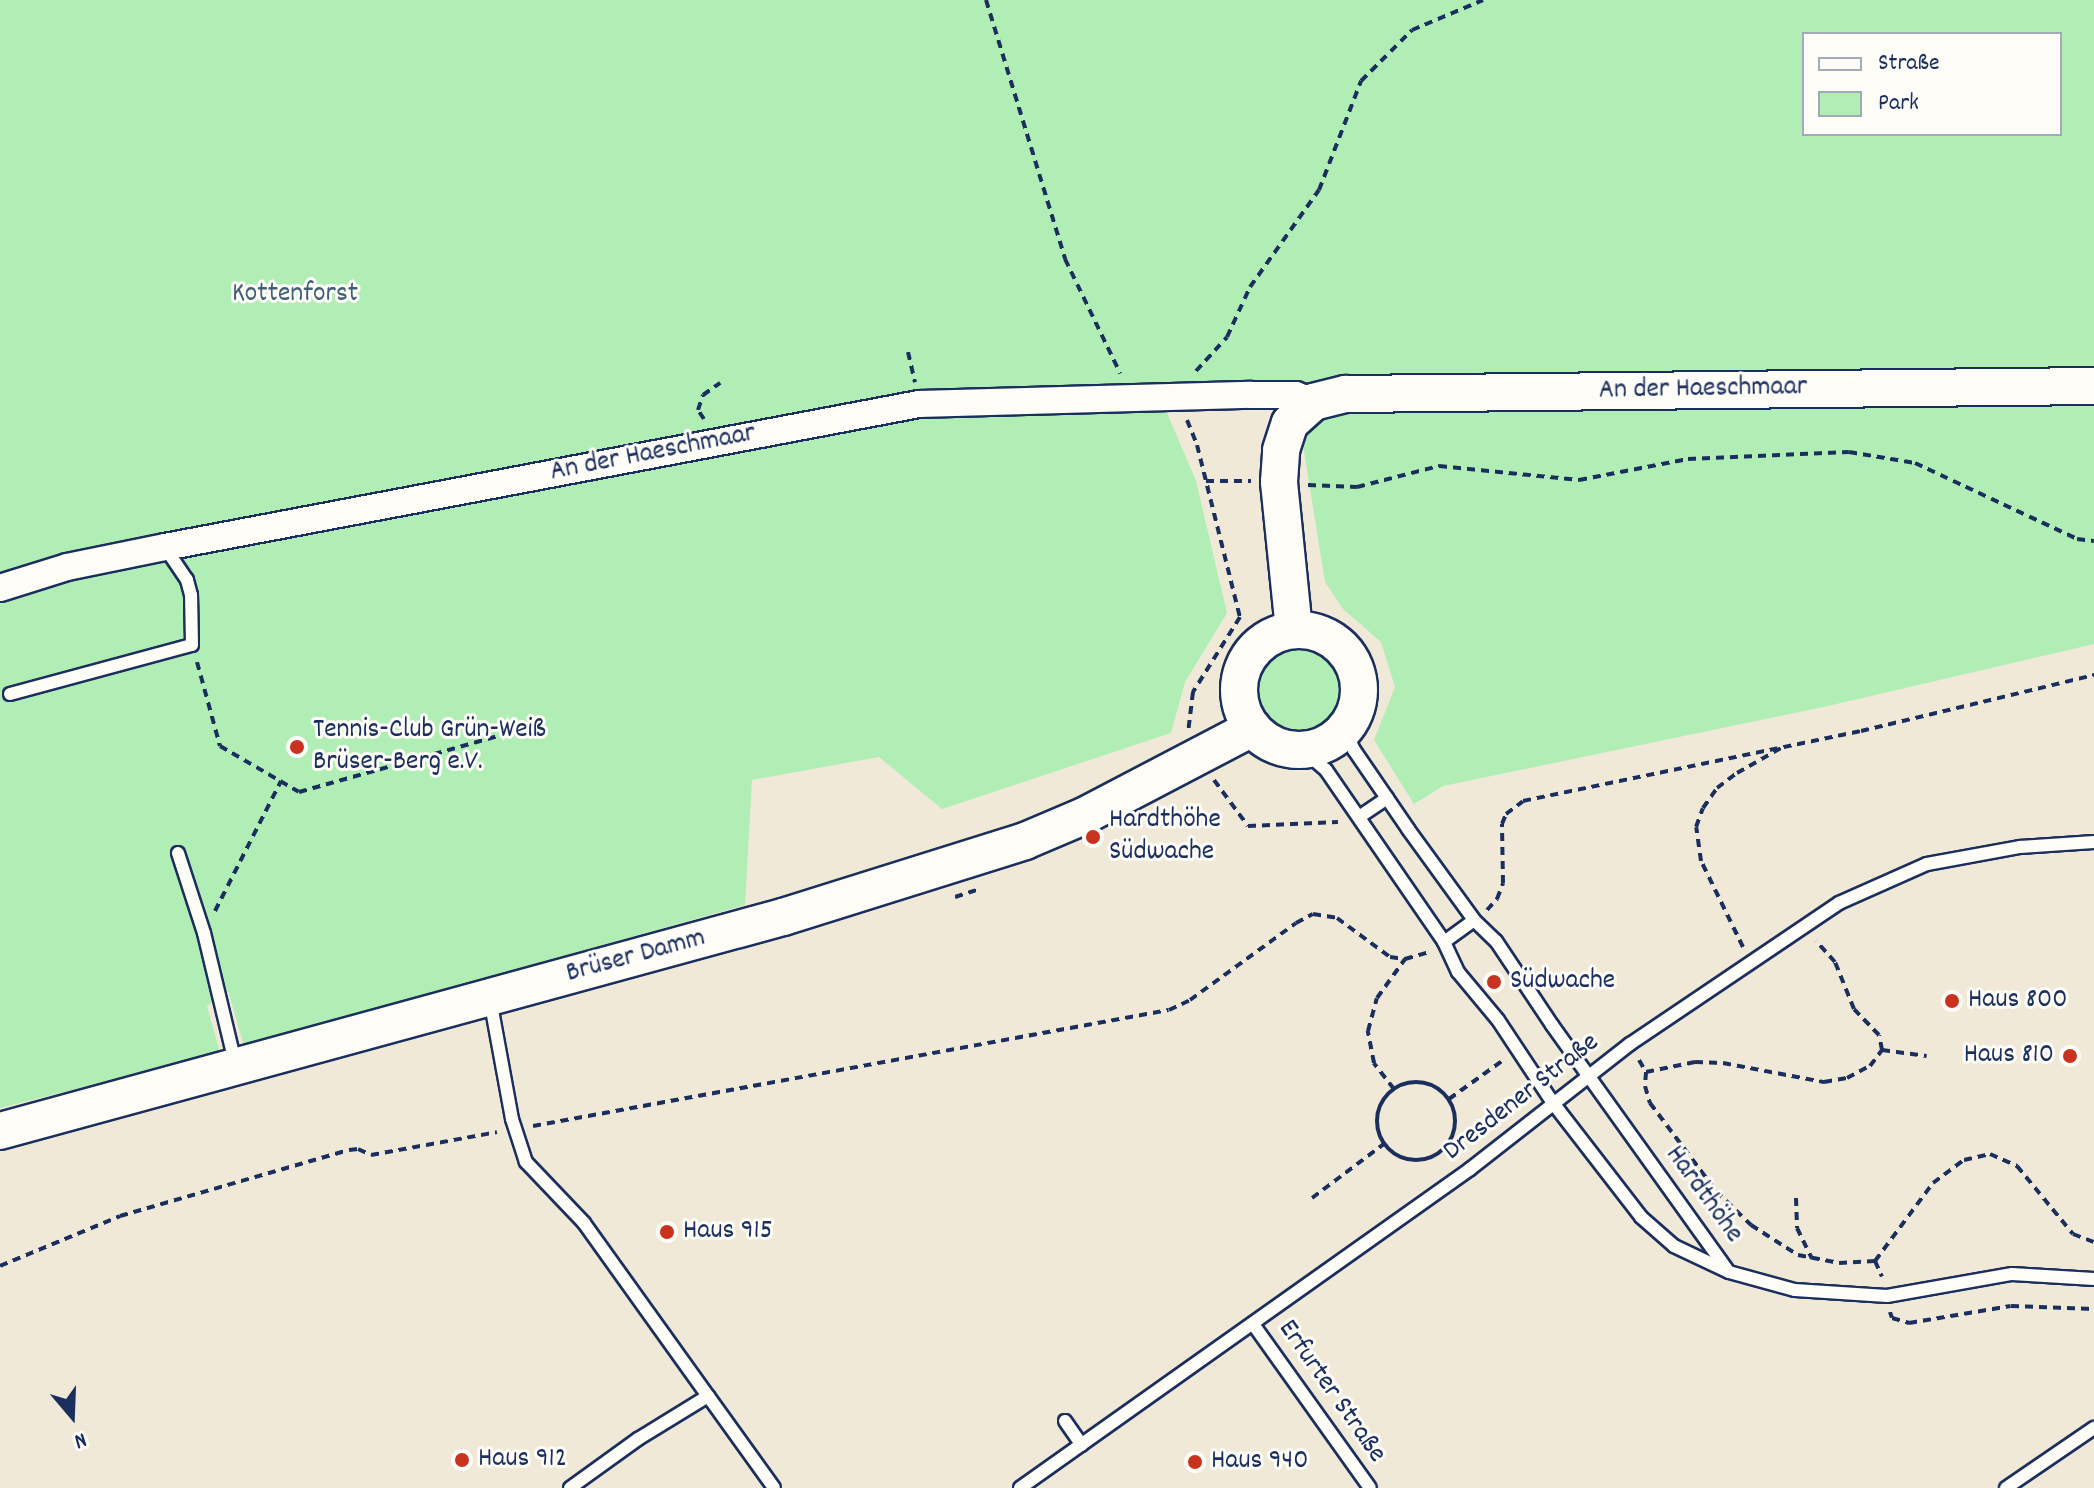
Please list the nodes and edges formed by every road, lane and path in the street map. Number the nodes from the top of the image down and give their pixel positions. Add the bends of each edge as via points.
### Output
1 (986, 0) edge
2 (1483, 0) edge
3 (720, 383) dead end
4 (2094, 386) edge
5 (1153, 397) junction
6 (1313, 402) junction
7 (717, 442) junction
8 (1279, 482) junction
9 (2094, 541) edge
10 (165, 547) junction
11 (0, 588) edge
12 (1294, 630) junction
13 (192, 645) junction
14 (2094, 675) edge
15 (10, 694) dead end
16 (544, 723) dead end
17 (1252, 728) junction
18 (1345, 730) junction
19 (1787, 745) junction
20 (1304, 751) junction
21 (1213, 778) dead end
22 (281, 781) junction
23 (1387, 798) junction
24 (1359, 817) junction
25 (2094, 842) edge
26 (178, 853) dead end
27 (1474, 920) junction
28 (1805, 924) junction
29 (204, 933) junction
30 (1444, 942) junction
31 (1405, 959) junction
32 (1750, 960) junction
33 (490, 998) junction
34 (1630, 1044) junction
35 (1518, 1049) junction
36 (1882, 1050) junction
37 (1927, 1056) dead end
38 (237, 1069) junction
39 (1646, 1072) junction
40 (1589, 1076) junction
41 (1394, 1089) junction
42 (1449, 1099) junction
43 (1553, 1103) junction
44 (514, 1129) junction
45 (0, 1131) edge
46 (1384, 1144) junction
47 (1312, 1198) dead end
48 (1796, 1198) dead end
49 (2094, 1242) edge
50 (1812, 1259) junction
51 (1875, 1261) junction
52 (0, 1266) edge
53 (1729, 1272) junction
54 (2094, 1279) edge
55 (1887, 1296) junction
56 (2094, 1309) edge
57 (1253, 1324) junction
58 (708, 1396) junction
59 (1065, 1421) dead end
60 (2094, 1428) edge
61 (1082, 1445) junction
62 (570, 1488) edge
63 (774, 1488) edge
64 (1020, 1488) edge
65 (1370, 1488) edge
66 (2006, 1488) edge

1 - 5 path via 1065,259
2 - 5 path via 1412,30 1361,81 1319,190 1250,287 1227,337
3 - 7 path via 703,395 698,410
4 - 6 street, An der Haeschmaar via 1346,394
5 - 6 street, An der Haeschmaar via 1296,395
5 - 7 street, An der Haeschmaar via 919,404
5 - 8 path via 1176,406 1186,417 1206,481
6 - 8 street via 1285,435
7 - 10 street, An der Haeschmaar
8 - 9 path via 1357,487 1439,466 1579,480 1688,459 1849,452 1915,463 2077,539
8 - 12 street
10 - 11 street, An der Haeschmaar via 67,567
10 - 13 lane via 187,580
12 - 17 street via 1255,648 1243,666 1241,709
12 - 18 street via 1329,637 1353,663 1359,697
13 - 15 lane
13 - 22 path via 220,746
14 - 19 path
16 - 22 path via 299,792
17 - 20 street via 1266,742
17 - 33 street, Brüser Damm via 1025,841 783,917
18 - 20 street via 1327,744
18 - 23 lane, Hardthöhe
19 - 27 path via 1523,801 1502,824 1502,890
19 - 32 path via 1717,788 1696,827 1701,861
20 - 24 lane, Hardthöhe via 1326,770
21 - 24 path via 1248,826
22 - 29 path
23 - 24 lane
23 - 27 lane, Hardthöhe
24 - 30 lane, Hardthöhe
25 - 28 lane, Dresdener Straße via 2020,847 1927,864 1883,881
26 - 29 lane
27 - 30 lane
27 - 40 lane, Hardthöhe via 1496,941
28 - 32 lane, Dresdener Straße
28 - 36 path via 1835,962 1847,997 1879,1035
29 - 38 lane
30 - 31 path
30 - 35 lane, Hardthöhe via 1458,972
31 - 41 path via 1377,998 1368,1031 1374,1063
31 - 44 path via 1383,954 1337,918 1313,914 1169,1010
32 - 34 lane, Dresdener Straße
33 - 38 street, Brüser Damm
33 - 44 lane
34 - 39 path
34 - 40 lane, Dresdener Straße
35 - 42 path
35 - 43 lane, Hardthöhe
36 - 37 path
36 - 39 path via 1860,1072 1824,1082 1723,1063 1683,1063
38 - 45 street, Brüser Damm
39 - 50 path via 1650,1103 1716,1191 1765,1236
40 - 43 lane, Dresdener Straße
40 - 53 lane, Hardthöhe
41 - 42 path via 1409,1082 1427,1083
41 - 46 path via 1378,1111
42 - 46 path via 1455,1131 1438,1154 1406,1159
43 - 53 lane, Hardthöhe via 1641,1217 1674,1246
43 - 57 lane, Dresdener Straße
44 - 52 path via 371,1155 349,1150 120,1216
44 - 58 lane via 526,1162 584,1223
46 - 47 path
48 - 50 path via 1797,1228
49 - 51 path via 2073,1234 2017,1166 1990,1154 1964,1160 1933,1183
50 - 51 path
51 - 55 path
53 - 55 lane via 1795,1290
54 - 55 lane via 2012,1274
55 - 56 path via 1892,1318 1909,1323 2011,1306
57 - 61 lane, Dresdener Straße
57 - 65 lane, Erfurter Straße
58 - 62 lane
58 - 63 lane
59 - 61 lane
60 - 66 lane
61 - 64 lane, Dresdener Straße

